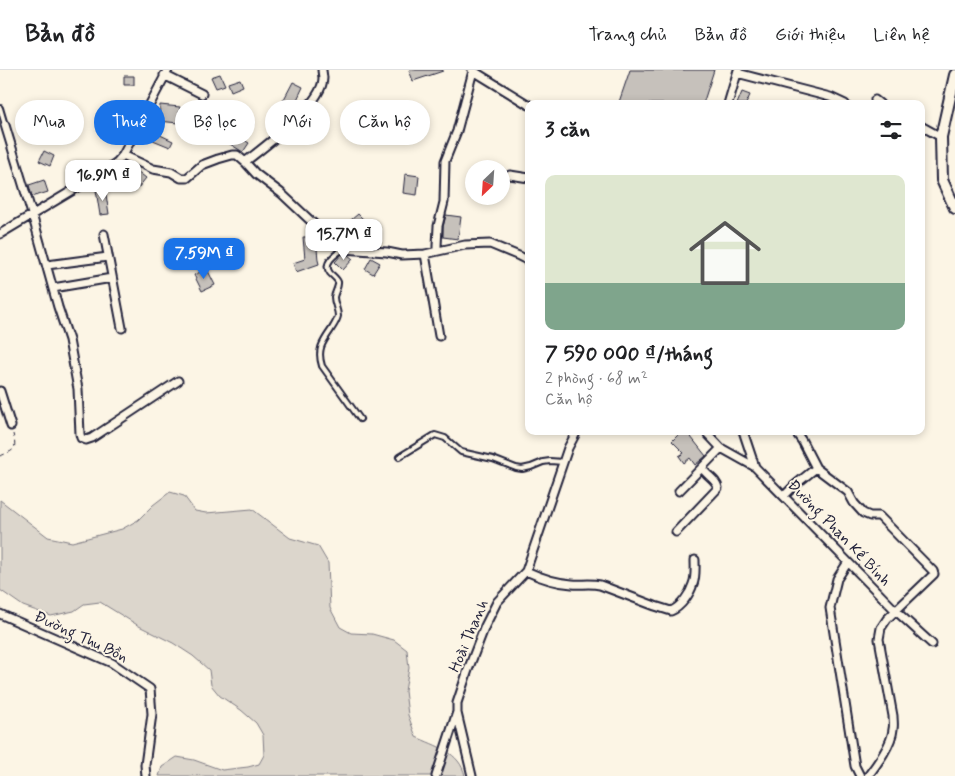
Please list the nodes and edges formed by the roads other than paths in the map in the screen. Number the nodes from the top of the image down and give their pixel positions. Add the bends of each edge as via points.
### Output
1 (322, 70) edge
2 (472, 70) edge
3 (166, 72) edge
4 (738, 72) edge
5 (955, 75) edge
6 (202, 94) dead end
7 (729, 100) edge
8 (835, 100) edge
9 (525, 103) edge
10 (0, 108) edge
11 (5, 125) joint
12 (925, 128) edge
13 (941, 137) junction
14 (122, 154) junction
15 (245, 162) junction
16 (510, 175) dead end
17 (525, 177) edge
18 (955, 208) edge
19 (32, 214) junction
20 (0, 234) edge
21 (104, 234) dead end
22 (343, 249) junction
23 (438, 251) junction
24 (425, 254) junction
25 (108, 257) junction
26 (525, 259) edge
27 (47, 265) junction
28 (112, 278) junction
29 (53, 288) junction
30 (122, 328) dead end
31 (439, 336) dead end
32 (178, 381) dead end
33 (0, 391) edge
34 (360, 420) dead end
35 (11, 426) road end
36 (575, 435) edge
37 (709, 435) edge
38 (744, 435) edge
39 (798, 435) edge
40 (721, 448) junction
41 (399, 457) dead end
42 (563, 462) junction
43 (756, 467) junction
44 (702, 468) junction
45 (816, 468) junction
46 (679, 491) dead end
47 (784, 496) junction
48 (676, 532) dead end
49 (695, 560) dead end
50 (848, 562) junction
51 (526, 571) junction
52 (896, 611) junction
53 (0, 614) edge
54 (932, 644) dead end
55 (457, 712) junction
56 (146, 776) edge
57 (436, 776) edge
58 (472, 776) edge
59 (860, 776) edge
60 (868, 776) edge

1 - 15 street via 324,77 313,101 289,126
2 - 9 street
2 - 23 street via 457,131 445,161
3 - 6 street
3 - 14 street
4 - 7 street
4 - 8 street
5 - 13 street
10 - 11 lane
11 - 19 street
12 - 13 street
13 - 18 street via 942,180
14 - 15 street via 181,178 186,178 202,165 232,155
14 - 19 street via 105,172
15 - 22 street
16 - 17 street
19 - 20 street
19 - 27 street
21 - 25 street
22 - 24 street
22 - 34 lane via 328,264 328,272 338,282 334,303 338,314 319,356 322,366
23 - 24 street
23 - 26 street via 465,244 490,244
24 - 31 street
25 - 27 street
25 - 28 street
27 - 29 street
28 - 29 street
28 - 30 street
29 - 32 street via 69,340 78,389 81,438 92,438
33 - 35 street
36 - 42 street, Hoài Thanh
37 - 40 street
38 - 43 street, Đường Phan Kế Bính
39 - 45 street
40 - 43 street
40 - 44 street
41 - 42 lane via 435,435 445,438 461,452 516,468 550,461
42 - 51 street, Hoài Thanh
43 - 47 street, Đường Phan Kế Bính
44 - 46 street
44 - 48 street via 718,488
45 - 47 street
45 - 52 street via 848,492 863,513 879,516 934,571
47 - 50 street, Đường Phan Kế Bính
49 - 51 street via 694,584 682,604 671,611 600,585 554,582
50 - 52 street, Đường Phan Kế Bính
50 - 59 street via 837,579 830,608 855,766
51 - 55 street, Hoài Thanh via 497,602 485,626 457,703
52 - 54 street, Đường Phan Kế Bính
52 - 60 street via 881,628 879,639 894,728 891,739
53 - 56 street, Đường Thu Bồn via 112,663 150,689 152,714
55 - 57 street, Hoài Thanh
55 - 58 street

